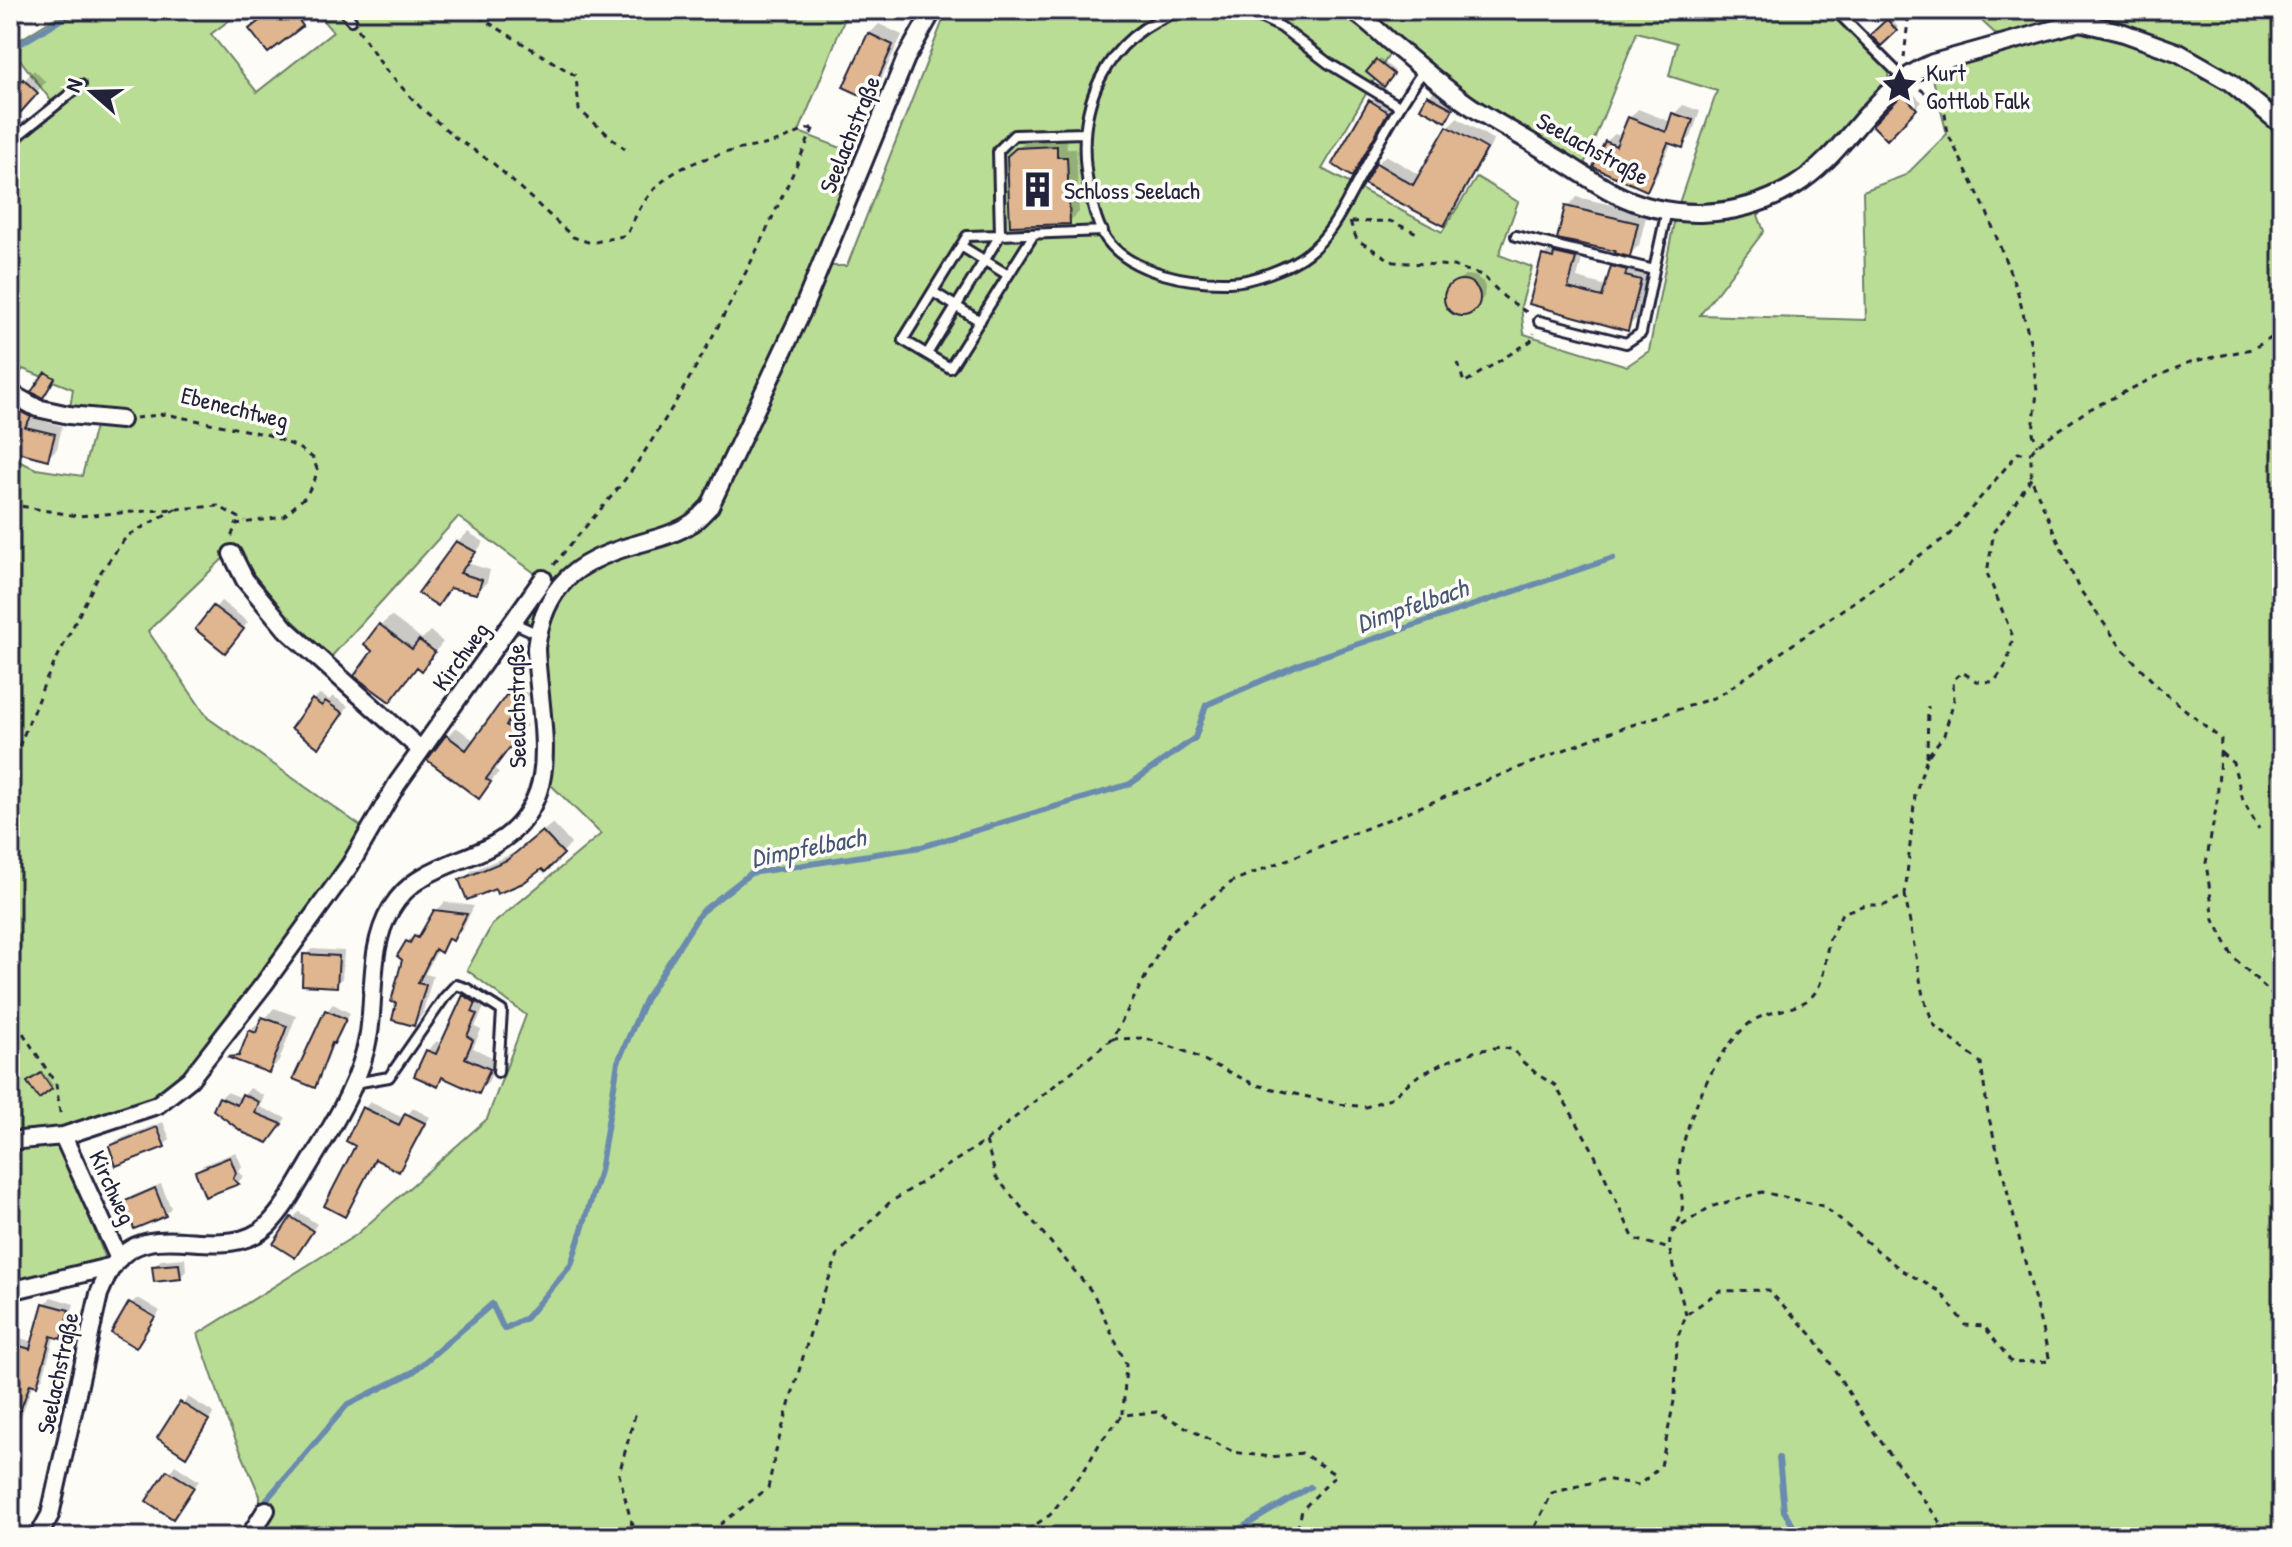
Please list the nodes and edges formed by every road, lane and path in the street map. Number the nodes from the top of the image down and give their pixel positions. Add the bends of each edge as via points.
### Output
1 (343, 10) edge
2 (468, 10) edge
3 (933, 10) edge
4 (1183, 10) edge
5 (1244, 10) edge
6 (1351, 10) edge
7 (1909, 10) edge
8 (1838, 13) dead end
9 (351, 20) joint
10 (1424, 69) junction
11 (1903, 78) junction
12 (81, 85) dead end
13 (1399, 106) junction
14 (2282, 125) edge
15 (1085, 133) junction
16 (10, 142) edge
17 (625, 149) dead end
18 (1667, 210) junction
19 (1103, 231) junction
20 (1417, 233) dead end
21 (1034, 234) junction
22 (1000, 235) junction
23 (1516, 236) dead end
24 (961, 246) junction
25 (984, 261) junction
26 (1654, 270) junction
27 (1008, 275) junction
28 (933, 292) junction
29 (956, 306) junction
30 (980, 321) junction
31 (1539, 321) junction
32 (2282, 332) edge
33 (927, 354) junction
34 (1458, 363) dead end
35 (10, 393) edge
36 (121, 420) joint
37 (2037, 445) junction
38 (2031, 453) junction
39 (2031, 478) junction
40 (10, 508) edge
41 (177, 508) junction
42 (247, 522) junction
43 (232, 554) joint
44 (543, 579) joint
45 (514, 623) junction
46 (538, 634) junction
47 (1928, 706) dead end
48 (421, 750) junction
49 (2221, 753) junction
50 (1927, 757) junction
51 (10, 769) edge
52 (2259, 829) dead end
53 (1905, 895) junction
54 (2282, 1000) edge
55 (10, 1013) edge
56 (1112, 1039) junction
57 (498, 1072) dead end
58 (354, 1084) junction
59 (63, 1136) junction
60 (10, 1141) edge
61 (986, 1141) junction
62 (1670, 1234) junction
63 (1670, 1249) junction
64 (116, 1262) junction
65 (10, 1291) edge
66 (1686, 1315) junction
67 (635, 1415) dead end
68 (1123, 1415) junction
69 (266, 1510) dead end
70 (38, 1537) edge
71 (249, 1537) edge
72 (635, 1537) edge
73 (700, 1537) edge
74 (1017, 1537) edge
75 (1296, 1537) edge
76 (1530, 1537) edge
77 (1951, 1537) edge

1 - 9 lane
2 - 17 path via 576,76 579,110
3 - 46 street, Seelachstraße via 906,58 802,311 710,506 671,534 608,552 582,566 560,585
4 - 15 lane via 1141,30 1116,53 1094,89
5 - 13 lane via 1281,27
6 - 10 street, Seelachstraße
7 - 11 path
8 - 11 lane
9 - 44 path via 420,107 494,164 573,237 591,243 627,235 637,210 663,179 693,163 814,127 749,267 645,451
10 - 13 lane
10 - 18 street, Seelachstraße via 1469,105 1598,184
11 - 14 street, Seelachstraße via 1933,63 2080,22 2179,53 2230,82
11 - 18 street, Seelachstraße via 1827,160 1795,185 1738,209
11 - 37 path via 1940,103 1948,134 1986,210 2018,293 2037,391
12 - 16 lane
13 - 19 lane via 1336,221 1310,252 1285,268 1232,282 1175,278 1130,261
15 - 19 lane via 1086,171
15 - 22 lane via 1014,135 998,151
18 - 26 lane
19 - 21 lane
20 - 31 path via 1390,221 1350,222 1357,240 1394,262 1453,266 1482,275
21 - 22 lane
21 - 27 lane
22 - 24 lane via 967,236
22 - 25 lane
23 - 26 lane
24 - 25 lane
24 - 28 lane
25 - 27 lane
25 - 29 lane
26 - 31 lane via 1641,333 1626,343
27 - 30 lane
28 - 29 lane
28 - 33 lane via 903,340
29 - 30 lane
29 - 33 lane
30 - 33 lane via 950,368
31 - 34 path via 1531,341 1464,383
32 - 37 path via 2252,349 2190,362 2149,380 2088,410
35 - 36 street via 37,408
36 - 42 path, Ebenechtweg via 165,414 269,435 313,458 317,469 306,496 283,517
37 - 38 path
38 - 39 path
38 - 56 path via 2018,453 1949,535 1719,696 1599,736 1233,881 1169,933
39 - 49 path via 2078,587 2150,678 2221,739
39 - 50 path via 1994,531 1987,573 2013,637 2007,664 1994,682 1976,681 1962,672 1953,680 1954,700 1944,735
40 - 41 path via 77,516
41 - 42 path via 218,506
41 - 51 path via 127,536 100,573 45,682
42 - 43 path via 236,524 231,534
43 - 48 street via 245,580 286,629
44 - 45 street, Kirchweg
45 - 46 lane
45 - 48 street, Kirchweg
46 - 58 street, Seelachstraße via 544,759 538,791 523,819 502,841 424,876 391,909 380,935 369,1033
47 - 50 path
48 - 59 street, Kirchweg via 350,865 190,1079 157,1105
49 - 52 path via 2233,763 2243,800
49 - 54 path via 2206,863 2214,920 2233,957
50 - 53 path via 1915,795
53 - 62 path via 1885,905 1842,913 1818,990 1802,1004 1748,1024 1723,1053 1703,1087 1688,1130 1679,1168 1682,1213
53 - 62 path via 1923,996 1934,1025 1981,1063 1988,1114 2050,1361 2012,1363 1984,1326 1965,1325 1941,1292 1900,1269 1823,1206 1762,1192 1710,1207
55 - 59 path via 56,1084
56 - 61 path
56 - 63 path via 1145,1038 1256,1085 1366,1107 1393,1097 1445,1062 1476,1051 1514,1050 1555,1085 1634,1239
57 - 58 lane via 502,1011 456,985 389,1077
58 - 64 street, Seelachstraße via 294,1191 261,1231 232,1243 157,1240
59 - 60 street, Kirchweg
59 - 64 street, Kirchweg
61 - 68 path via 996,1177 1093,1293 1126,1364
61 - 73 path via 889,1203 838,1254 813,1323 768,1488
62 - 63 path
63 - 66 path
64 - 65 street, Seelachstraße
64 - 70 street, Seelachstraße via 99,1294 54,1500
66 - 76 path via 1677,1339 1675,1396 1661,1466 1639,1485 1605,1479 1552,1493
66 - 77 path via 1719,1291 1768,1290 1814,1337 1871,1428
67 - 72 path via 619,1474
68 - 74 path via 1050,1515
68 - 75 path via 1157,1412 1233,1452 1270,1457 1302,1453 1336,1475 1302,1510
69 - 71 street

